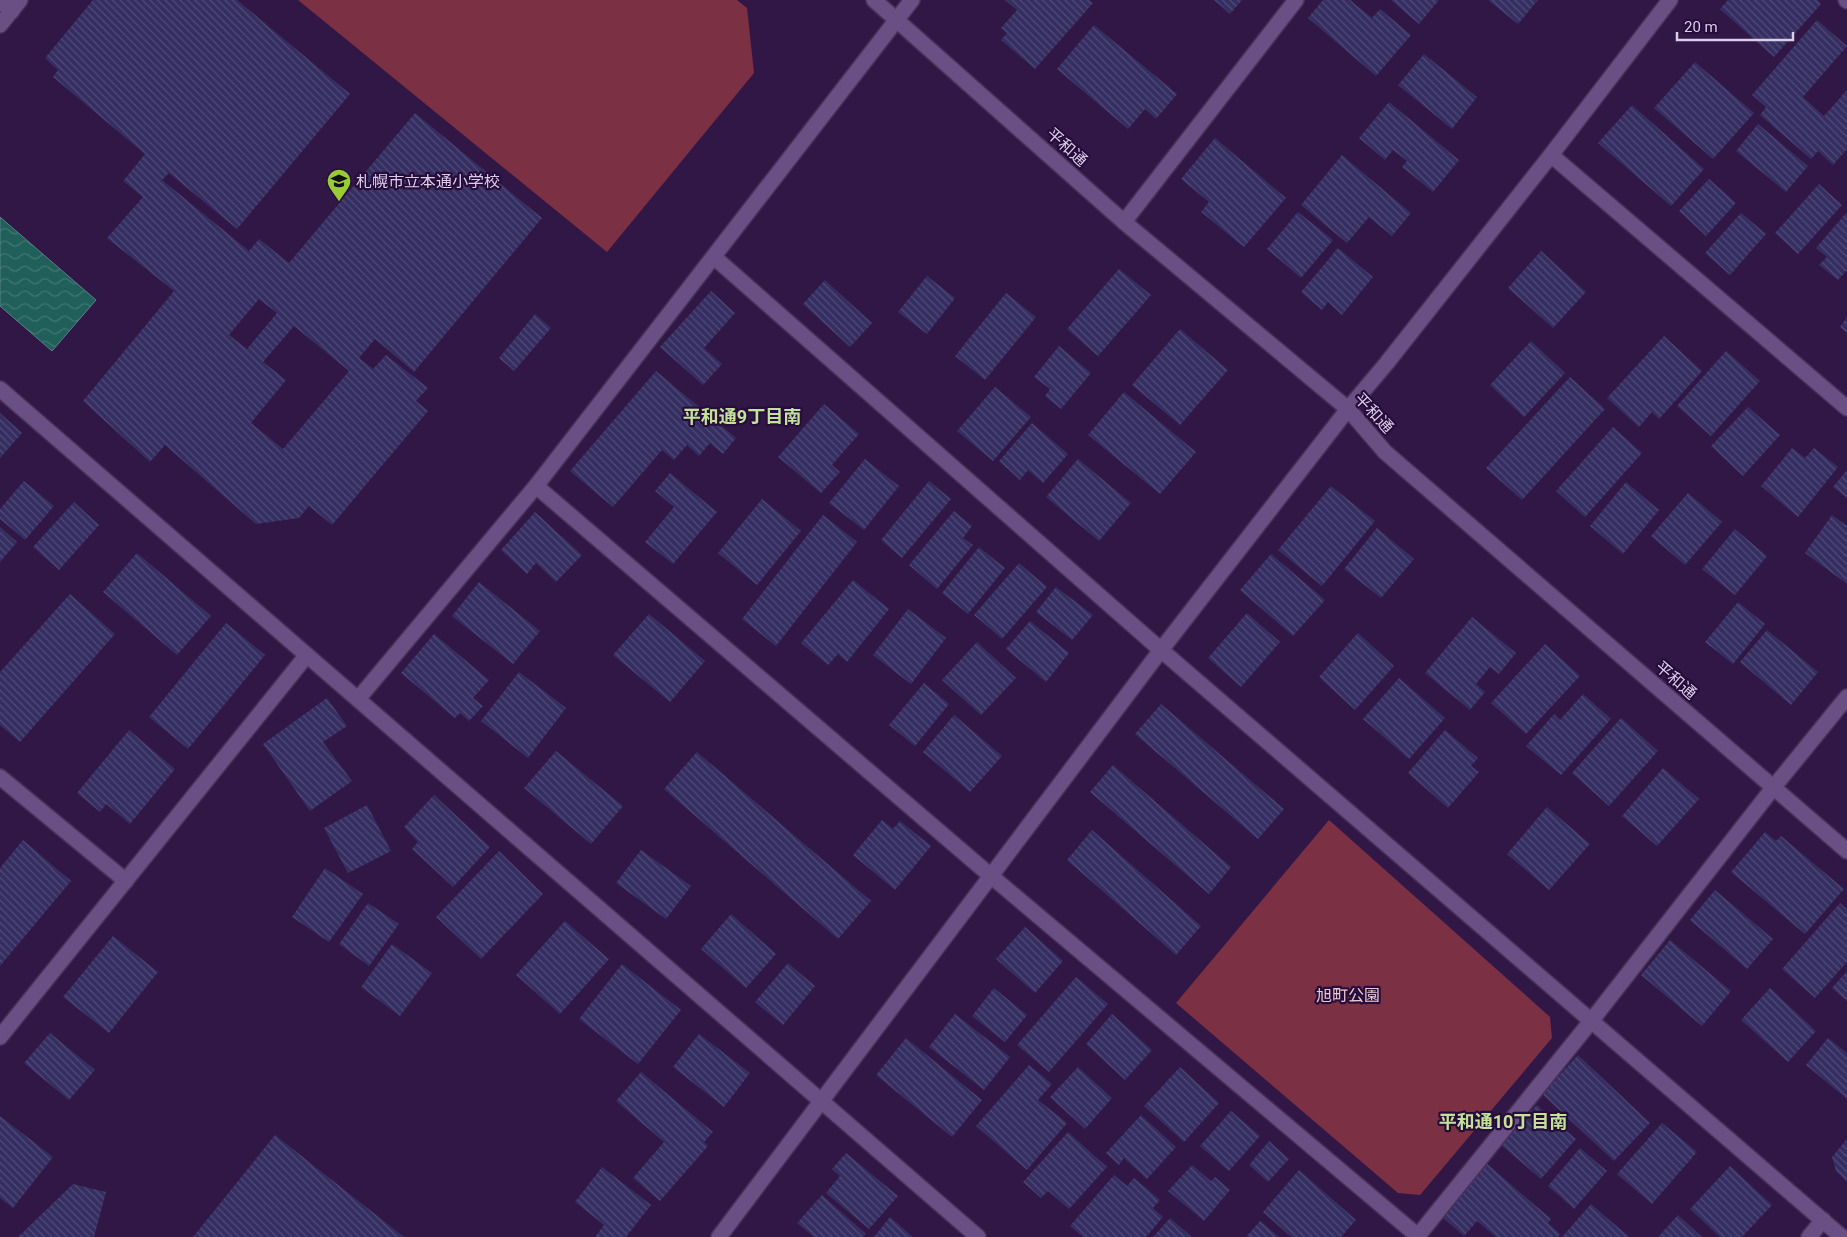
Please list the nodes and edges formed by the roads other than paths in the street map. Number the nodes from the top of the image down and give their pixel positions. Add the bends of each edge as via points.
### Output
1 (874, 0) edge
2 (912, 0) edge
3 (1296, 0) edge
4 (1670, 0) edge
5 (0, 1) edge
6 (16, 6) edge
7 (896, 19) junction
8 (0, 25) edge
9 (1551, 155) junction
10 (1124, 222) junction
11 (714, 256) junction
12 (0, 389) edge
13 (1847, 408) edge
14 (1348, 409) junction
15 (536, 486) junction
16 (1161, 650) junction
17 (307, 655) junction
18 (1847, 697) edge
19 (358, 699) junction
20 (0, 777) edge
21 (1773, 788) junction
22 (1847, 851) edge
23 (991, 876) junction
24 (126, 881) junction
25 (1592, 1020) junction
26 (0, 1037) edge
27 (821, 1102) junction
28 (1823, 1220) junction
29 (719, 1237) edge
30 (978, 1237) edge
31 (1418, 1237) edge
32 (1809, 1237) edge
33 (1842, 1237) edge

1 - 7 street, 平和通
2 - 7 street
3 - 10 street
4 - 9 street
5 - 6 street
6 - 8 street
7 - 10 street, 平和通
7 - 11 street
9 - 13 street
9 - 14 street
10 - 14 street, 平和通
11 - 15 street
11 - 16 street
12 - 17 street
14 - 16 street
14 - 21 street, 平和通 via 1385,452
15 - 19 street
15 - 23 street
16 - 23 street
16 - 25 street
17 - 19 street
17 - 24 street
18 - 21 street
19 - 27 street
20 - 24 street
21 - 22 street, 平和通
21 - 25 street
23 - 27 street
23 - 31 street
24 - 26 street
25 - 28 street
25 - 31 street
27 - 29 street
27 - 30 street
28 - 32 street
28 - 33 street

